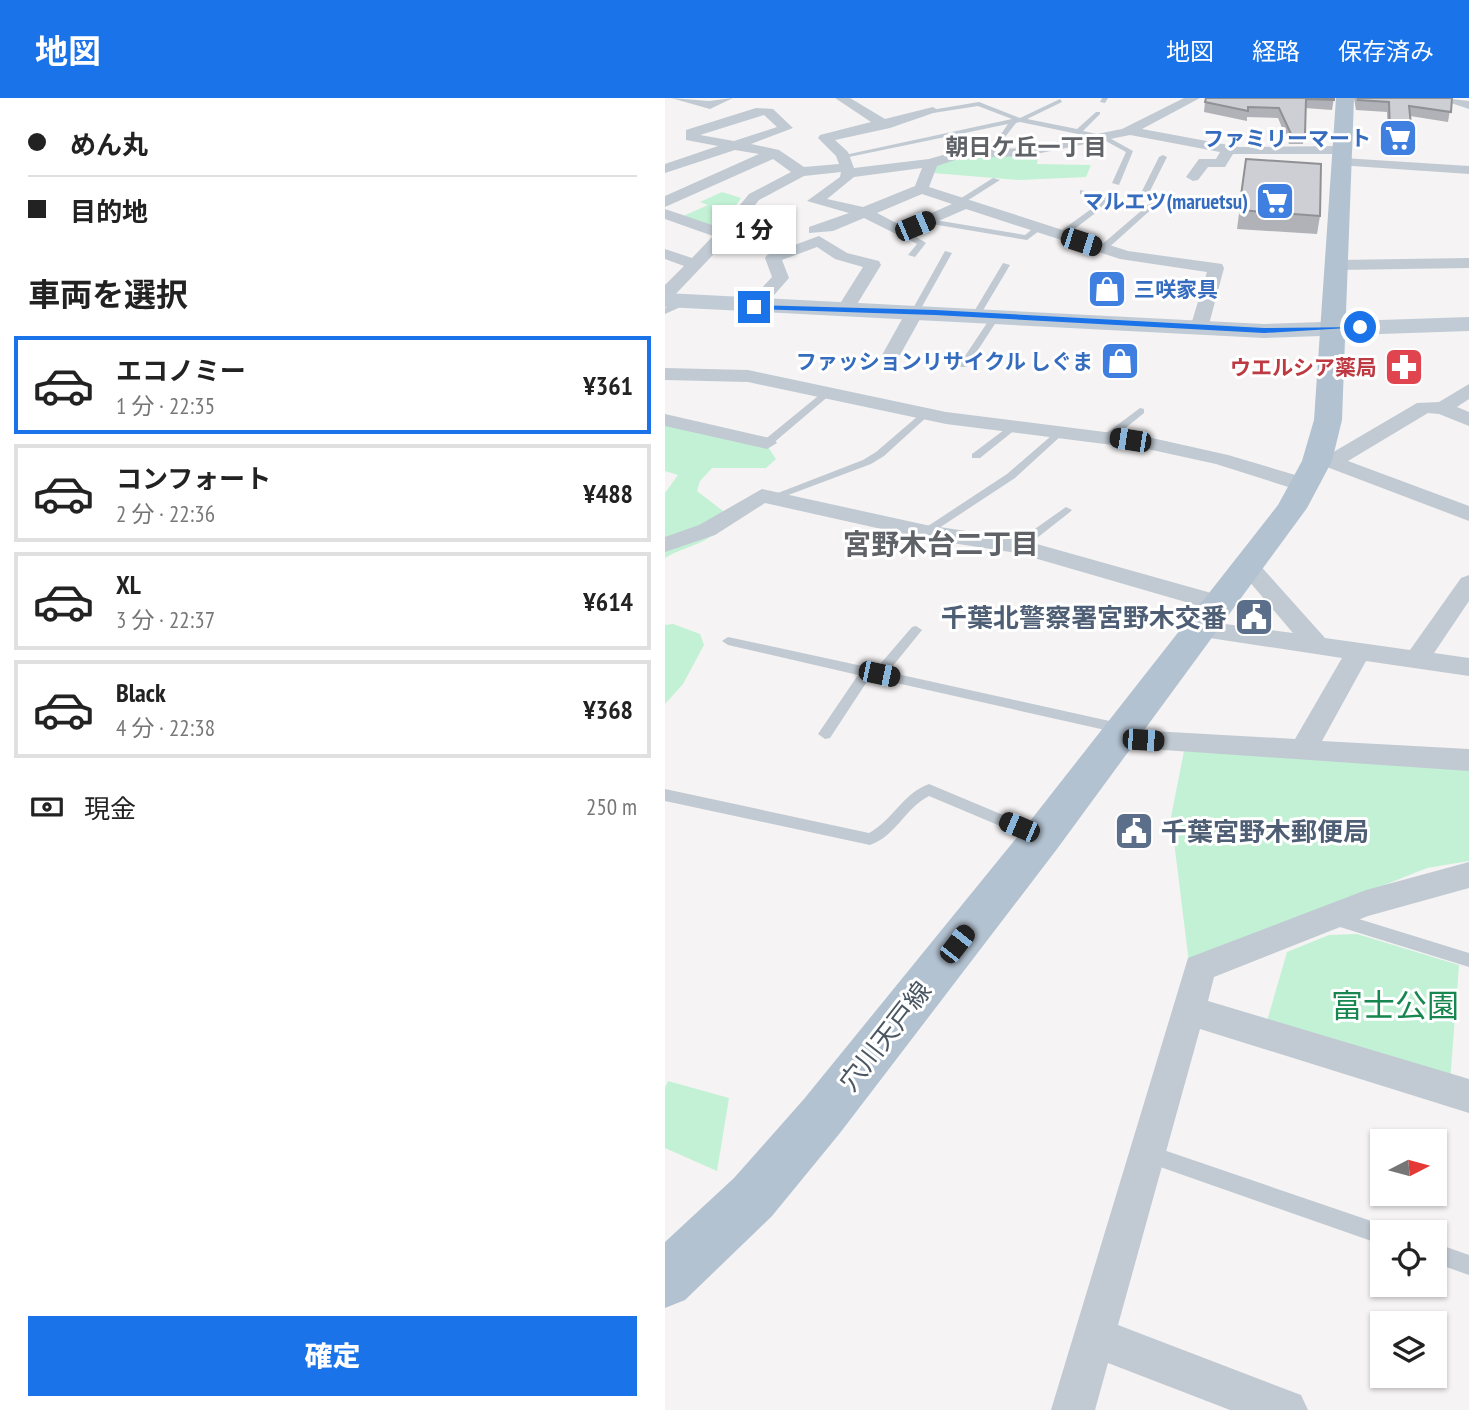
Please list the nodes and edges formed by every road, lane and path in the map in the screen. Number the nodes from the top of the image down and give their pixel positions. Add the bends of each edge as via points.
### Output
1 (676, 98) edge
2 (727, 98) edge
3 (841, 98) edge
4 (1173, 98) edge
5 (1345, 98) edge
6 (1449, 98) edge
7 (1193, 99) edge
8 (1060, 101) dead end
9 (665, 103) edge
10 (931, 105) edge
11 (1469, 105) edge
12 (1098, 113) dead end
13 (1017, 120) junction
14 (885, 125) junction
15 (1079, 131) junction
16 (1129, 131) junction
17 (946, 135) junction
18 (1104, 137) junction
19 (735, 144) junction
20 (1229, 149) junction
21 (774, 153) junction
22 (991, 153) junction
23 (960, 154) junction
24 (1343, 156) junction
25 (1163, 157) dead end
26 (931, 163) junction
27 (847, 166) junction
28 (665, 169) edge
29 (1469, 170) edge
30 (801, 173) junction
31 (1193, 177) dead end
32 (996, 180) dead end
33 (1116, 183) dead end
34 (921, 189) junction
35 (1083, 192) dead end
36 (665, 202) edge
37 (962, 203) junction
38 (863, 212) junction
39 (670, 219) edge
40 (929, 221) junction
41 (1039, 228) junction
42 (815, 230) dead end
43 (902, 232) junction
44 (724, 234) junction
45 (1061, 235) junction
46 (1102, 249) junction
47 (948, 253) dead end
48 (665, 254) edge
49 (912, 255) dead end
50 (1469, 263) edge
51 (695, 264) junction
52 (1006, 265) dead end
53 (1337, 265) junction
54 (670, 302) edge
55 (754, 307) junction
56 (845, 310) junction
57 (915, 312) junction
58 (986, 315) junction
59 (1469, 324) edge
60 (1199, 328) junction
61 (1333, 328) junction
62 (891, 355) dead end
63 (964, 365) dead end
64 (665, 374) edge
65 (1469, 390) edge
66 (826, 394) junction
67 (1443, 408) junction
68 (1140, 411) dead end
69 (925, 412) junction
70 (665, 420) edge
71 (1469, 420) edge
72 (1011, 427) junction
73 (1058, 433) junction
74 (1108, 437) junction
75 (767, 443) joint
76 (976, 456) dead end
77 (1318, 468) junction
78 (771, 498) junction
79 (1066, 510) dead end
80 (1468, 513) edge
81 (926, 532) junction
82 (665, 545) edge
83 (1019, 547) junction
84 (1249, 566) junction
85 (1469, 583) edge
86 (1212, 617) junction
87 (916, 630) dead end
88 (728, 641) dead end
89 (1317, 645) junction
90 (1359, 651) junction
91 (1417, 659) junction
92 (1469, 667) edge
93 (873, 673) junction
94 (825, 734) dead end
95 (1120, 734) junction
96 (1302, 751) junction
97 (1469, 760) edge
98 (665, 795) edge
99 (1042, 837) junction
100 (1469, 875) edge
101 (1328, 916) junction
102 (1469, 960) edge
103 (1187, 1010) junction
104 (1469, 1096) edge
105 (1145, 1153) junction
106 (1370, 1231) edge
107 (1447, 1257) edge
108 (1469, 1265) edge
109 (665, 1280) edge
110 (1096, 1338) junction
111 (1073, 1410) edge
112 (1286, 1410) edge

1 - 2 street via 710,105
1 - 9 street
3 - 14 street
4 - 7 street
5 - 24 main road, 穴川天戸線
6 - 11 street
7 - 16 street
8 - 13 lane
10 - 13 lane via 979,104
10 - 14 street
10 - 17 street
12 - 15 lane
13 - 15 lane
13 - 17 lane
13 - 22 lane
14 - 27 street via 825,138
15 - 18 lane
16 - 18 street
16 - 20 street
17 - 23 street
17 - 27 lane
18 - 22 street via 1026,152
18 - 33 lane via 1131,151
19 - 19 street via 690,135 761,111 786,128
19 - 21 street
19 - 28 street
20 - 24 street
20 - 31 street via 1220,164 1204,162
21 - 30 street
21 - 36 street
22 - 23 street
23 - 26 street
24 - 29 street
24 - 53 main road, 穴川天戸線
25 - 46 lane via 1144,195 1161,197
26 - 27 street
26 - 34 street
27 - 30 street
27 - 38 street via 846,179 815,201
30 - 44 street via 754,197
32 - 37 lane
34 - 37 street
34 - 38 street
35 - 45 lane via 1111,198
37 - 40 street
37 - 41 street
38 - 42 street
38 - 43 street
39 - 44 street
40 - 41 lane via 1027,238
40 - 43 street
41 - 45 street
43 - 49 lane via 922,243
44 - 51 street
45 - 46 street
46 - 60 street via 1216,268
47 - 57 lane
48 - 51 street
50 - 53 street
51 - 54 street
52 - 58 lane
53 - 61 main road, 穴川天戸線
54 - 55 street
55 - 56 street
55 - 56 street via 781,278 773,258 819,241 841,256 873,265
56 - 57 street
57 - 58 street
57 - 62 street
58 - 60 street
58 - 63 lane
59 - 61 street
60 - 61 street
61 - 77 main road, 穴川天戸線 via 1328,420
64 - 66 street via 748,376
65 - 67 street
66 - 69 street
66 - 75 lane
67 - 71 street
67 - 77 street via 1424,407
68 - 74 lane
69 - 72 street
69 - 78 lane via 867,462
70 - 75 street
72 - 73 street
72 - 76 lane
73 - 74 street
73 - 81 lane via 1011,476
74 - 77 street via 1221,459
77 - 80 street
77 - 84 main road, 穴川天戸線
78 - 81 street
78 - 82 street via 762,496 707,530
79 - 83 lane
81 - 83 street
83 - 86 street
84 - 86 main road, 穴川天戸線
84 - 89 street
85 - 91 street
86 - 89 street
86 - 95 main road, 穴川天戸線
87 - 93 lane
88 - 93 lane
89 - 90 street
90 - 91 street
90 - 96 street
91 - 92 street
93 - 94 lane
93 - 95 lane
95 - 96 street
95 - 99 main road, 穴川天戸線
96 - 97 street
98 - 99 lane via 870,839 885,833 915,794 929,790
99 - 109 main road, 穴川天戸線 via 805,1136 753,1197
100 - 101 street via 1418,886
101 - 102 lane
101 - 103 street via 1200,968
103 - 104 street
103 - 105 street
105 - 106 lane
105 - 110 street
107 - 108 lane
110 - 111 street
110 - 112 street

